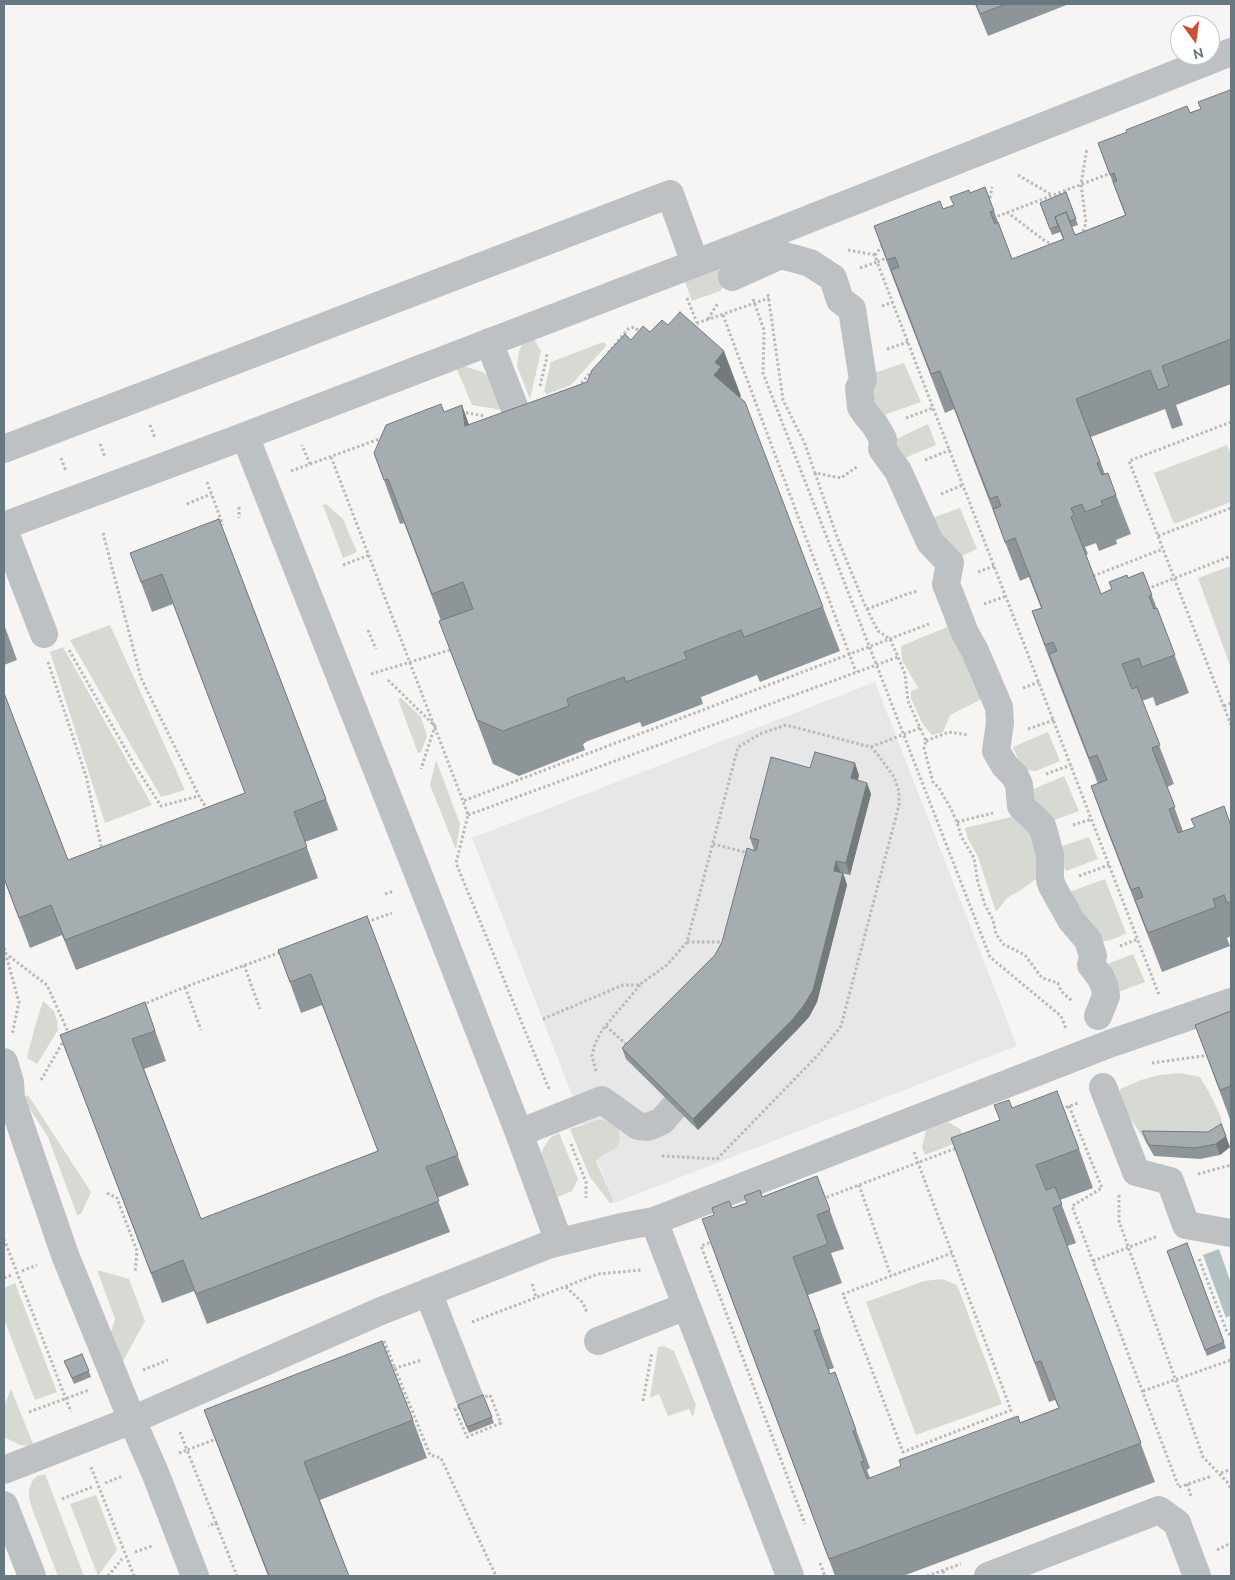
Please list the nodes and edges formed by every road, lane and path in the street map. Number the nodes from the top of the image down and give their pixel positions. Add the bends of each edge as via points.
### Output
1 (1231, 52) edge
2 (1087, 148) dead end
3 (1117, 171) edge
4 (1018, 175) dead end
5 (1081, 184) junction
6 (992, 187) dead end
7 (1052, 195) junction
8 (987, 212) edge
9 (1007, 212) junction
10 (986, 220) edge
11 (1080, 238) edge
12 (887, 240) edge
13 (1060, 247) edge
14 (895, 255) edge
15 (877, 262) junction
16 (695, 263) junction
17 (737, 275) joint
18 (766, 288) dead end
19 (769, 298) junction
20 (754, 304) junction
21 (723, 315) junction
22 (688, 326) edge
23 (649, 339) edge
24 (489, 342) junction
25 (544, 350) dead end
26 (603, 359) edge
27 (596, 366) edge
28 (577, 389) edge
29 (538, 393) dead end
30 (459, 411) edge
31 (487, 417) edge
32 (1231, 422) edge
33 (149, 424) dead end
34 (245, 436) junction
35 (386, 437) edge
36 (155, 438) dead end
37 (299, 438) dead end
38 (99, 443) dead end
39 (4, 449) edge
40 (882, 449) junction
41 (532, 453) edge
42 (105, 457) dead end
43 (331, 457) junction
44 (61, 458) dead end
45 (310, 464) junction
46 (67, 472) dead end
47 (286, 473) dead end
48 (815, 473) junction
49 (206, 480) dead end
50 (211, 494) junction
51 (186, 504) dead end
52 (1231, 508) edge
53 (223, 525) edge
54 (6, 532) edge
55 (103, 534) dead end
56 (1158, 536) junction
57 (1163, 549) junction
58 (369, 555) junction
59 (1231, 556) edge
60 (343, 566) dead end
61 (1093, 576) edge
62 (1174, 578) junction
63 (946, 584) junction
64 (1139, 592) edge
65 (867, 609) junction
66 (957, 614) junction
67 (368, 630) dead end
68 (890, 639) junction
69 (44, 642) junction
70 (869, 646) junction
71 (456, 648) edge
72 (376, 649) dead end
73 (849, 653) junction
74 (898, 657) junction
75 (410, 662) junction
76 (876, 665) junction
77 (384, 669) dead end
78 (856, 672) junction
79 (388, 680) dead end
80 (1231, 703) edge
81 (1224, 706) junction
82 (1231, 725) edge
83 (435, 726) junction
84 (920, 728) junction
85 (903, 734) junction
86 (998, 739) junction
87 (926, 741) junction
88 (871, 747) junction
89 (421, 769) dead end
90 (199, 796) junction
91 (463, 802) junction
92 (1022, 806) junction
93 (468, 815) junction
94 (212, 816) edge
95 (957, 822) junction
96 (713, 844) junction
97 (754, 855) edge
98 (103, 856) edge
99 (392, 913) dead end
100 (364, 923) edge
101 (687, 942) junction
102 (729, 942) edge
103 (4, 948) edge
104 (290, 949) edge
105 (5, 954) junction
106 (244, 965) junction
107 (641, 984) junction
108 (185, 987) junction
109 (1151, 997) dead end
110 (1231, 1002) edge
111 (141, 1005) edge
112 (260, 1010) dead end
113 (1098, 1016) joint
114 (543, 1019) dead end
115 (606, 1026) junction
116 (201, 1030) dead end
117 (1066, 1031) dead end
118 (7, 1052) edge
119 (634, 1052) edge
120 (1219, 1054) edge
121 (1145, 1064) dead end
122 (599, 1077) dead end
123 (39, 1084) dead end
124 (1103, 1087) joint
125 (552, 1096) dead end
126 (1069, 1106) junction
127 (674, 1107) edge
128 (1056, 1111) edge
129 (638, 1126) junction
130 (519, 1133) junction
131 (568, 1138) dead end
132 (912, 1145) dead end
133 (960, 1146) edge
134 (918, 1162) junction
135 (859, 1185) junction
136 (1119, 1186) dead end
137 (107, 1193) edge
138 (586, 1198) dead end
139 (815, 1202) edge
140 (654, 1221) junction
141 (1186, 1225) junction
142 (1231, 1233) edge
143 (4, 1239) edge
144 (718, 1239) edge
145 (559, 1242) junction
146 (1128, 1247) junction
147 (952, 1253) junction
148 (1093, 1261) junction
149 (135, 1273) edge
150 (12, 1275) dead end
151 (891, 1276) junction
152 (4, 1278) edge
153 (566, 1287) dead end
154 (428, 1292) junction
155 (686, 1306) junction
156 (594, 1331) joint
157 (1231, 1336) edge
158 (653, 1344) dead end
159 (168, 1360) dead end
160 (1231, 1360) edge
161 (395, 1368) edge
162 (140, 1371) dead end
163 (1175, 1380) junction
164 (1143, 1391) junction
165 (71, 1397) dead end
166 (65, 1399) junction
167 (643, 1401) dead end
168 (471, 1402) edge
169 (29, 1412) dead end
170 (72, 1417) dead end
171 (132, 1420) junction
172 (172, 1456) dead end
173 (1231, 1469) edge
174 (4, 1470) edge
175 (1222, 1473) dead end
176 (95, 1477) dead end
177 (92, 1487) dead end
178 (1179, 1488) dead end
179 (1231, 1489) edge
180 (62, 1499) dead end
181 (4, 1505) edge
182 (216, 1523) junction
183 (200, 1529) dead end
184 (807, 1530) edge
185 (818, 1558) edge
186 (122, 1559) dead end
187 (943, 1571) dead end
188 (32, 1576) edge
189 (108, 1576) edge
190 (134, 1576) edge
191 (195, 1576) edge
192 (237, 1576) edge
193 (496, 1576) edge
194 (790, 1576) edge
195 (825, 1576) edge
196 (945, 1576) edge
197 (988, 1576) edge
198 (1198, 1576) edge

1 - 16 street
2 - 5 path
3 - 5 path
4 - 7 path
5 - 7 path
5 - 11 path via 1086,222
6 - 8 path
7 - 9 path
9 - 10 path
9 - 13 path via 1045,241
12 - 15 path via 874,255
14 - 15 path
15 - 109 path via 1159,994
16 - 24 street
16 - 39 street via 670,194
17 - 20 path
17 - 40 street via 781,255 810,263 834,278 840,300 852,309 862,380 859,388 862,407 883,438
18 - 19 path
19 - 20 path
19 - 48 path via 783,400
20 - 21 path
20 - 70 path via 764,330 763,373
21 - 22 path
21 - 73 path
23 - 26 path via 634,326
24 - 34 street
24 - 41 street
25 - 29 path via 547,357
27 - 28 path
30 - 31 path
32 - 56 path via 1129,461
33 - 36 path
34 - 54 street
34 - 130 street
35 - 43 path
37 - 45 path
38 - 42 path
40 - 48 path via 841,478
40 - 63 street via 898,471 930,542 950,563
43 - 45 path
43 - 58 path
44 - 46 path
45 - 47 path
48 - 65 path via 836,537
49 - 50 path
50 - 51 path
50 - 53 path
52 - 56 path
54 - 69 street
55 - 90 path via 141,678
56 - 57 path
57 - 61 path
57 - 62 path
58 - 60 path
58 - 75 path
59 - 62 path
62 - 64 path
62 - 81 path
63 - 65 path
63 - 66 street
65 - 68 path via 878,630
66 - 68 path
66 - 86 street via 998,707
67 - 72 path
68 - 70 path
68 - 74 path
69 - 90 path via 65,642 161,806
69 - 98 path via 86,776
70 - 73 path
70 - 76 path
71 - 75 path
73 - 78 path
73 - 91 path
74 - 76 path
74 - 84 path via 905,674 908,701
75 - 77 path
75 - 83 path
76 - 78 path
76 - 85 path
78 - 93 path
79 - 83 path
80 - 81 path
81 - 82 path
83 - 89 path
83 - 91 path
84 - 85 path
84 - 87 path
85 - 88 path
85 - 117 path via 990,957 1061,1016
86 - 87 path via 949,732
86 - 92 street via 996,751 1015,776
87 - 95 path via 924,748 933,782
88 - 96 path via 786,725 760,734 738,747
88 - 129 path via 894,777 900,804 841,1026 819,1054 717,1158 662,1156
90 - 94 path
91 - 93 path
92 - 95 path
92 - 113 street via 1042,826 1050,855 1052,886 1071,920 1088,940 1093,956 1091,965 1105,988 1106,996
93 - 125 path via 456,863
95 - 113 path via 974,858 985,905 1003,944 1025,955 1042,978 1058,983 1071,1000
96 - 97 path
96 - 101 path
99 - 100 path
101 - 102 path
101 - 107 path via 667,965
103 - 105 path
104 - 106 path
105 - 118 path via 20,1002
105 - 123 path via 47,985 70,1035 66,1036
106 - 108 path
106 - 112 path
107 - 114 path via 623,985
107 - 115 path
108 - 111 path
108 - 116 path
110 - 140 street via 1109,1044
115 - 119 path
115 - 122 path via 592,1056
118 - 171 street via 12,1098 65,1255
120 - 121 path
124 - 126 path via 1092,1098
124 - 141 street via 1136,1172 1170,1181
126 - 128 path
126 - 148 path via 1102,1188 1072,1206
127 - 129 street via 662,1121 648,1127
129 - 130 street via 602,1100
130 - 145 street
131 - 138 path via 586,1182
132 - 134 path
133 - 134 path
134 - 135 path
134 - 147 path
135 - 139 path
135 - 151 path
136 - 146 path via 1119,1221
137 - 149 path via 117,1198 137,1251
140 - 145 street
140 - 155 street
141 - 142 street
141 - 146 path
141 - 157 path
143 - 166 path
144 - 184 path via 700,1246
145 - 154 street
146 - 148 path
146 - 163 path
147 - 151 path
147 - 151 path via 1012,1410 903,1452 843,1294
148 - 164 path
150 - 152 path
153 - 156 path via 583,1303
154 - 168 street
154 - 171 street
155 - 156 street
155 - 194 street
158 - 167 path
159 - 162 path
160 - 163 path
161 - 193 path via 430,1455 441,1458
163 - 164 path
163 - 179 path via 1203,1457
164 - 178 path
165 - 166 path
166 - 169 path
166 - 170 path
171 - 174 street
171 - 191 street
172 - 182 path via 187,1450
173 - 175 path
176 - 190 path
177 - 180 path
181 - 188 street
182 - 183 path
182 - 192 path
185 - 195 path
186 - 189 path
187 - 196 path
197 - 198 street via 1159,1510 1177,1523

